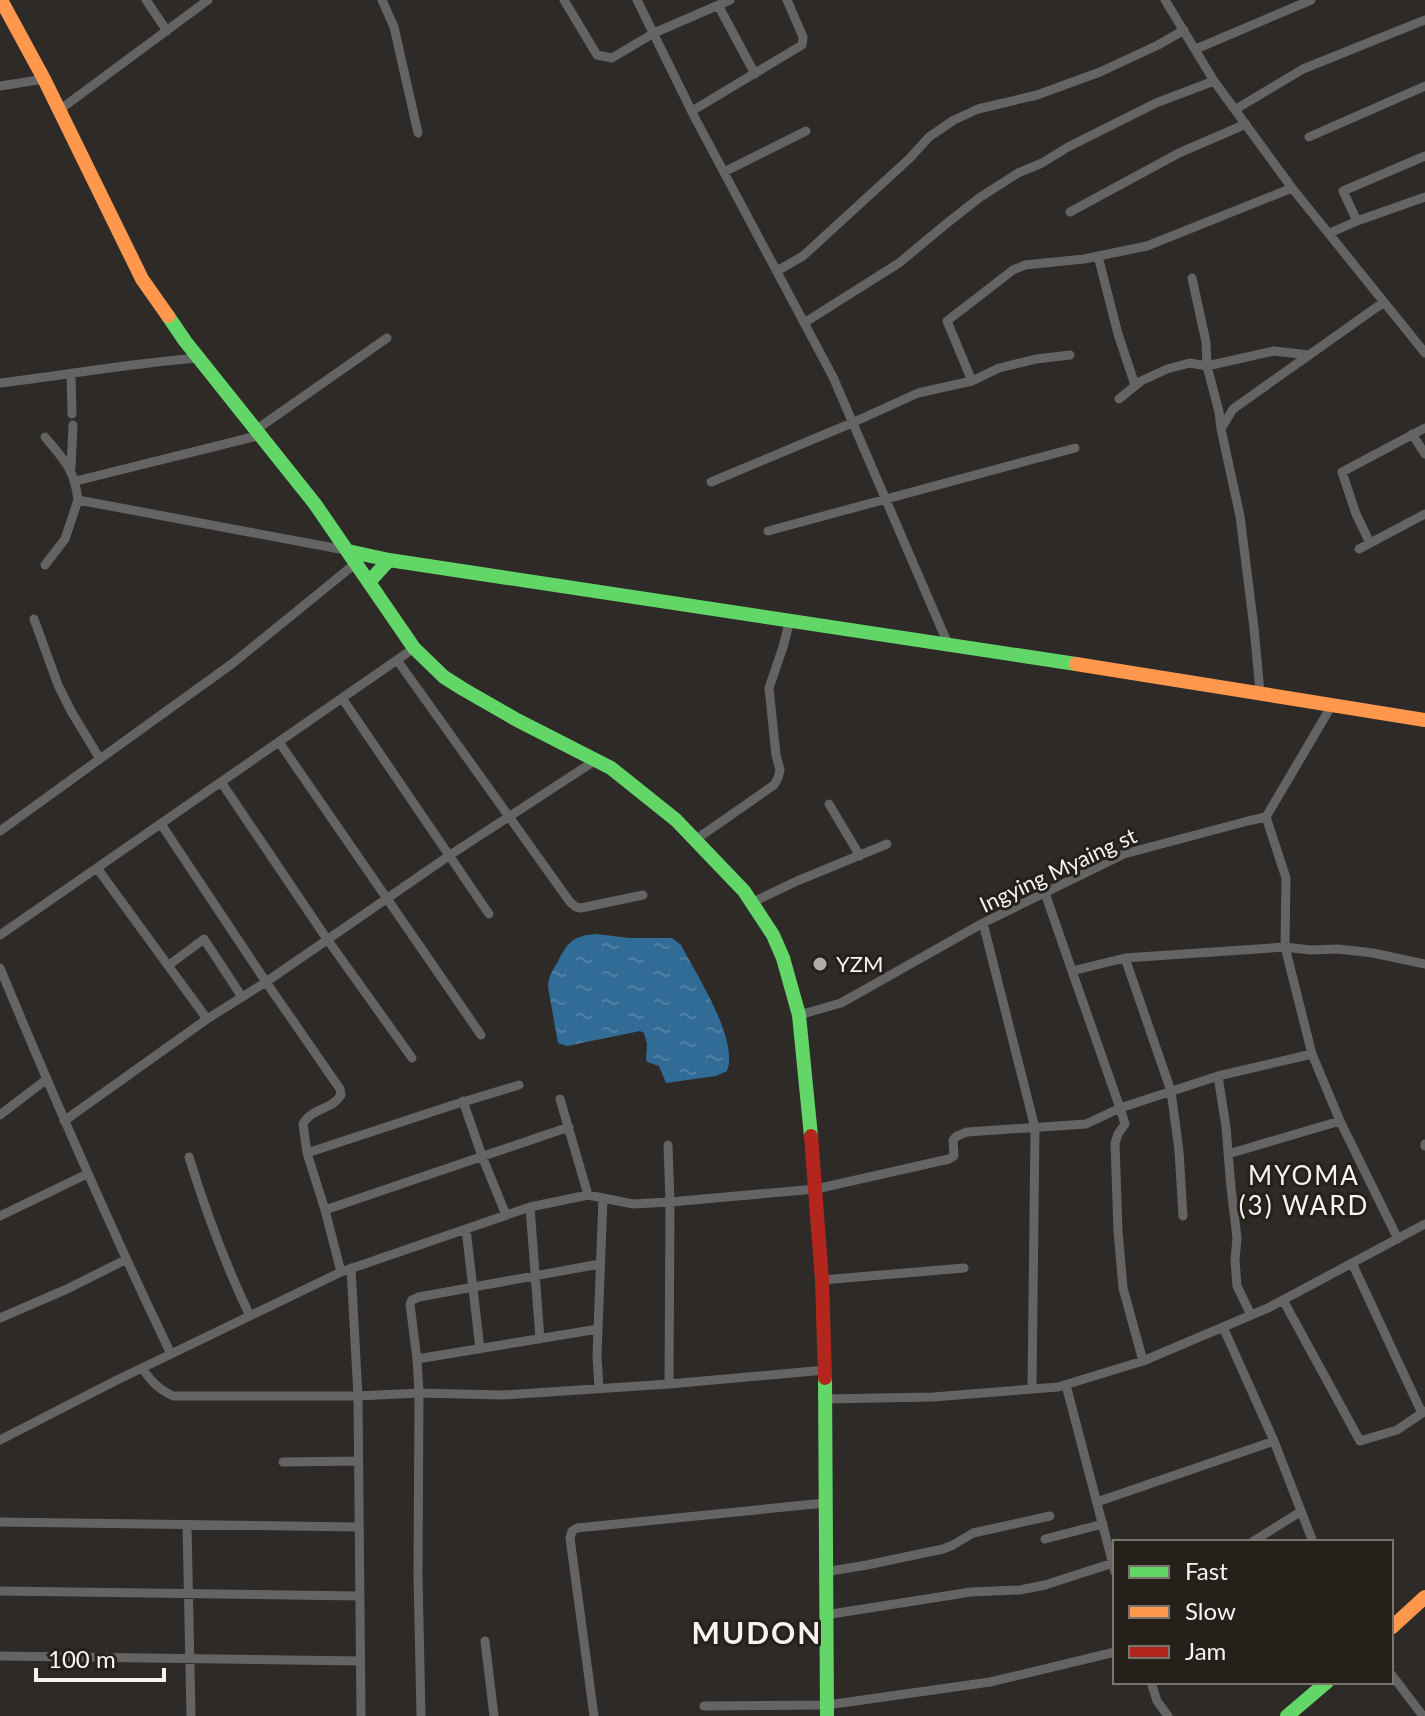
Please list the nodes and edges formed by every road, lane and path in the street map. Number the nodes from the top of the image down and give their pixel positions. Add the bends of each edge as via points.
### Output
1 (1, 0) edge
2 (146, 0) edge
3 (208, 0) edge
4 (382, 0) edge
5 (564, 0) edge
6 (637, 0) edge
7 (730, 0) edge
8 (787, 0) edge
9 (1165, 0) edge
10 (1311, 0) edge
11 (718, 5) junction
12 (1425, 20) edge
13 (1184, 30) junction
14 (167, 31) junction
15 (654, 33) junction
16 (1196, 49) junction
17 (755, 74) junction
18 (44, 79) junction
19 (1214, 81) junction
20 (0, 86) edge
21 (1425, 86) edge
22 (1236, 109) junction
23 (58, 111) junction
24 (692, 111) junction
25 (1246, 124) junction
26 (806, 131) dead end
27 (418, 133) dead end
28 (1309, 137) dead end
29 (1425, 156) edge
30 (724, 172) junction
31 (1292, 188) junction
32 (1425, 197) edge
33 (1070, 212) dead end
34 (1357, 221) junction
35 (1330, 233) junction
36 (1098, 256) junction
37 (777, 271) junction
38 (1192, 278) dead end
39 (1384, 302) junction
40 (804, 323) junction
41 (387, 338) dead end
42 (1425, 353) edge
43 (1070, 355) dead end
44 (1309, 355) junction
45 (198, 358) junction
46 (1207, 366) junction
47 (71, 374) junction
48 (972, 381) junction
49 (0, 383) edge
50 (1135, 385) junction
51 (1119, 399) dead end
52 (852, 423) junction
53 (1425, 428) edge
54 (1221, 429) junction
55 (259, 432) junction
56 (1412, 434) junction
57 (45, 437) dead end
58 (1075, 448) dead end
59 (1425, 454) edge
60 (71, 468) junction
61 (76, 481) junction
62 (711, 482) dead end
63 (78, 500) junction
64 (886, 500) junction
65 (1425, 514) edge
66 (768, 531) dead end
67 (1370, 543) junction
68 (1359, 549) dead end
69 (352, 557) junction
70 (389, 560) junction
71 (45, 565) dead end
72 (369, 582) junction
73 (34, 619) dead end
74 (790, 620) junction
75 (948, 644) junction
76 (414, 648) junction
77 (397, 660) junction
78 (1260, 692) junction
79 (342, 698) junction
80 (1332, 705) junction
81 (1425, 720) edge
82 (279, 742) junction
83 (100, 759) junction
84 (596, 760) junction
85 (221, 782) junction
86 (829, 804) dead end
87 (509, 816) junction
88 (1266, 817) junction
89 (161, 824) junction
90 (0, 831) edge
91 (695, 840) junction
92 (887, 844) dead end
93 (450, 855) junction
94 (860, 856) junction
95 (97, 868) junction
96 (1045, 893) junction
97 (643, 895) dead end
98 (387, 899) junction
99 (753, 902) junction
100 (489, 914) dead end
101 (983, 923) junction
102 (0, 935) edge
103 (327, 939) junction
104 (1285, 947) junction
105 (1125, 958) junction
106 (1425, 964) edge
107 (169, 965) junction
108 (0, 968) edge
109 (1072, 971) junction
110 (266, 982) junction
111 (242, 997) junction
112 (799, 1015) junction
113 (207, 1019) junction
114 (481, 1035) dead end
115 (1312, 1054) junction
116 (412, 1058) dead end
117 (1218, 1076) junction
118 (47, 1079) junction
119 (519, 1085) dead end
120 (1171, 1091) junction
121 (560, 1099) dead end
122 (463, 1101) junction
123 (1120, 1108) junction
124 (0, 1115) edge
125 (64, 1121) junction
126 (1340, 1121) junction
127 (569, 1127) junction
128 (1035, 1128) junction
129 (668, 1145) dead end
130 (307, 1153) junction
131 (1228, 1154) junction
132 (482, 1156) junction
133 (189, 1157) dead end
134 (87, 1174) junction
135 (816, 1189) junction
136 (588, 1195) junction
137 (603, 1198) junction
138 (670, 1202) junction
139 (530, 1207) junction
140 (325, 1210) junction
141 (506, 1215) junction
142 (0, 1216) edge
143 (1183, 1216) dead end
144 (1425, 1224) edge
145 (466, 1229) junction
146 (1398, 1239) junction
147 (125, 1260) junction
148 (1352, 1263) junction
149 (600, 1264) junction
150 (964, 1268) dead end
151 (346, 1270) junction
152 (535, 1275) junction
153 (822, 1280) junction
154 (473, 1286) junction
155 (1283, 1300) junction
156 (1251, 1315) junction
157 (250, 1316) junction
158 (0, 1318) edge
159 (1223, 1327) junction
160 (598, 1329) junction
161 (540, 1339) junction
162 (480, 1349) junction
163 (171, 1354) junction
164 (417, 1359) junction
165 (1143, 1361) junction
166 (142, 1368) junction
167 (825, 1370) junction
168 (669, 1384) junction
169 (1066, 1385) junction
170 (599, 1389) junction
171 (1032, 1389) junction
172 (419, 1393) junction
173 (358, 1396) junction
174 (825, 1399) junction
175 (1425, 1411) edge
176 (0, 1440) edge
177 (1274, 1441) junction
178 (358, 1461) junction
179 (283, 1462) dead end
180 (1097, 1502) junction
181 (825, 1503) junction
182 (1300, 1512) junction
183 (1050, 1516) dead end
184 (0, 1522) edge
185 (1103, 1524) junction
186 (187, 1525) junction
187 (358, 1527) junction
188 (1045, 1539) dead end
189 (1255, 1540) edge
190 (1312, 1540) edge
191 (1113, 1563) edge
192 (1113, 1567) edge
193 (825, 1572) junction
194 (0, 1591) edge
195 (188, 1594) junction
196 (359, 1596) junction
197 (1425, 1597) edge
198 (825, 1615) junction
199 (1393, 1626) edge
200 (485, 1641) dead end
201 (1113, 1652) edge
202 (0, 1656) edge
203 (189, 1659) junction
204 (360, 1661) junction
205 (1393, 1677) edge
206 (1152, 1684) edge
207 (1325, 1684) edge
208 (704, 1706) dead end
209 (827, 1710) edge
210 (191, 1716) edge
211 (361, 1716) edge
212 (421, 1716) edge
213 (494, 1716) edge
214 (594, 1716) edge
215 (1168, 1716) edge
216 (1287, 1716) edge
217 (1423, 1716) edge

1 - 18 main road
2 - 14 street
3 - 14 street
4 - 27 street via 394,27
5 - 15 street via 597,55 612,58
6 - 15 street
7 - 11 street
8 - 17 street via 802,45
9 - 13 street
10 - 16 street
11 - 15 street
11 - 17 street
12 - 22 street via 1303,69
13 - 16 street
13 - 37 street via 1100,72 954,120 929,137 803,256
14 - 23 street
15 - 24 street
16 - 19 street
17 - 24 street
18 - 20 street
18 - 23 main road
19 - 22 street
19 - 40 street via 1156,103 1018,173 899,263
21 - 28 street
22 - 25 street
23 - 45 main road via 142,279
24 - 30 street
25 - 31 street
25 - 33 street via 1179,153
26 - 30 street
29 - 34 street via 1343,191
30 - 37 street
31 - 35 street
31 - 36 street via 1147,246
32 - 34 street
34 - 35 street
35 - 39 street
36 - 48 street via 1025,265 948,318
36 - 50 street
37 - 40 street
38 - 46 street
39 - 42 street
39 - 44 street
40 - 52 street
41 - 55 street
43 - 48 street via 999,368
44 - 46 street via 1274,351
44 - 54 street via 1233,409
45 - 47 street
45 - 55 main road
46 - 50 street via 1190,363 1167,369
46 - 54 street
47 - 49 street
47 - 60 street
48 - 52 street via 918,393
50 - 51 street
52 - 62 street
52 - 64 street
53 - 56 street
54 - 78 street via 1240,516
55 - 61 street
55 - 69 main road
56 - 59 street
56 - 67 street via 1342,472
57 - 60 street
58 - 64 street
60 - 61 street
61 - 63 street
63 - 69 street
63 - 71 street via 65,539
64 - 66 street
64 - 75 street
65 - 67 street
67 - 68 street
69 - 70 main road
69 - 72 main road
69 - 83 street via 233,663
70 - 72 main road
70 - 74 main road
72 - 76 main road
73 - 83 street via 58,685
74 - 75 main road
74 - 91 street via 769,688 778,778
75 - 78 main road
76 - 77 street
76 - 84 main road via 463,689
77 - 79 street
77 - 87 street
78 - 80 main road
79 - 82 street
79 - 93 street
80 - 81 main road
80 - 88 street
82 - 85 street
82 - 98 street
83 - 90 street
84 - 87 street
84 - 91 main road
85 - 89 street
85 - 103 street
86 - 94 street
87 - 93 street
87 - 97 street via 576,907
88 - 96 street, Ingying Myaing st via 1124,854
88 - 104 street via 1286,878
89 - 95 street
89 - 110 street
91 - 99 main road
92 - 94 street
93 - 98 street
93 - 100 street
94 - 99 street
95 - 102 street
95 - 107 street
96 - 101 street, Ingying Myaing st
96 - 109 street
98 - 103 street
98 - 114 street
99 - 112 main road via 783,958
101 - 112 street, Ingying Myaing st via 841,1003
101 - 128 street
103 - 110 street
103 - 116 street
104 - 105 street
104 - 106 street via 1373,953
104 - 115 street
105 - 109 street
105 - 120 street
107 - 111 street via 204,939
107 - 113 street
108 - 118 street
109 - 123 street
110 - 111 street
110 - 130 street via 340,1089 337,1102 305,1119
111 - 113 street
112 - 135 main road
113 - 125 street
115 - 117 street
115 - 126 street
117 - 120 street
117 - 131 street
118 - 124 street
118 - 125 street
119 - 122 street
120 - 123 street
120 - 143 street
121 - 127 street
122 - 130 street
122 - 132 street
123 - 128 street via 1086,1124
123 - 165 street via 1125,1124 1115,1143 1120,1259
125 - 134 street
126 - 131 street
126 - 146 street
127 - 132 street
127 - 136 street
128 - 135 street via 967,1132 953,1140 954,1156 949,1159
128 - 171 street
129 - 138 street
130 - 140 street
131 - 156 street via 1237,1286
132 - 140 street
132 - 141 street
133 - 157 street
134 - 142 street
134 - 147 street
135 - 138 street
135 - 153 main road
136 - 137 street
136 - 139 street
137 - 138 street via 633,1204
137 - 149 street
138 - 168 street
139 - 141 street
139 - 152 street
140 - 151 street
141 - 145 street
144 - 146 street
145 - 151 street
145 - 154 street
146 - 148 street
147 - 158 street
147 - 163 street
148 - 155 street
148 - 175 street
149 - 152 street
149 - 160 street
150 - 153 street
151 - 157 street
151 - 173 street
152 - 154 street
152 - 161 street
153 - 167 main road
154 - 162 street
154 - 164 street via 412,1300
155 - 156 street
155 - 175 street via 1360,1441 1397,1430
156 - 159 street
157 - 163 street
159 - 165 street
159 - 177 street
160 - 161 street
160 - 170 street
161 - 162 street
162 - 164 street
163 - 166 street
164 - 172 street
165 - 169 street
166 - 173 street via 151,1382 173,1396
166 - 176 street
167 - 168 street
167 - 174 main road
168 - 170 street
169 - 171 street
169 - 180 street
170 - 172 street
171 - 174 street
172 - 173 street
172 - 212 street
173 - 178 street
174 - 181 main road
177 - 180 street
177 - 182 street
178 - 179 street
178 - 187 street
180 - 185 street
181 - 193 main road
181 - 214 street via 572,1531
182 - 189 street
182 - 190 street
183 - 193 street via 973,1533 943,1549
184 - 186 street
185 - 188 street
185 - 191 street
186 - 187 street
186 - 195 street
187 - 196 street
192 - 198 street via 1020,1590 971,1592
193 - 198 main road
194 - 195 street
195 - 196 street
195 - 203 street
196 - 204 street
197 - 199 main road
198 - 209 main road
200 - 213 street
201 - 209 street via 990,1682
202 - 203 street
203 - 204 street
203 - 210 street
204 - 211 street
205 - 217 street
206 - 215 street
207 - 216 main road
208 - 209 street

